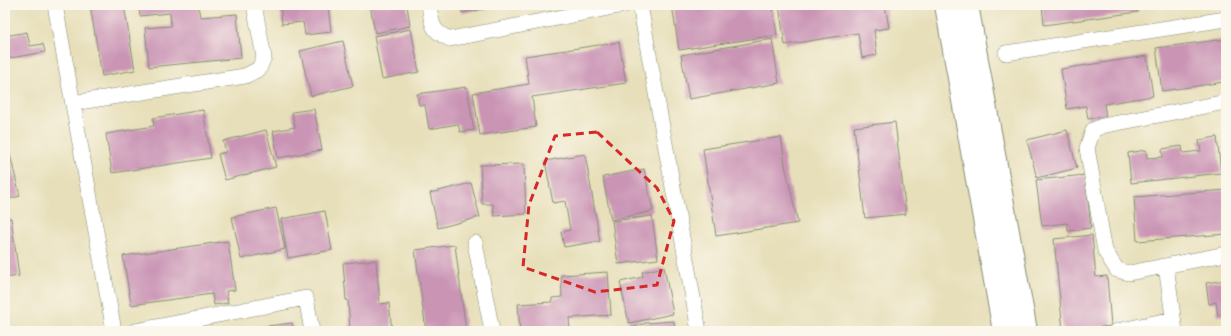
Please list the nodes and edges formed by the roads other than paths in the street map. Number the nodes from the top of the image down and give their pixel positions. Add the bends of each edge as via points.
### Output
1 (55, 5) edge
2 (254, 5) edge
3 (429, 5) edge
4 (624, 5) edge
5 (640, 5) edge
6 (946, 5) edge
7 (967, 5) edge
8 (1226, 19) edge
9 (1006, 53) dead end
10 (1226, 102) edge
11 (73, 103) junction
12 (475, 243) dead end
13 (1226, 254) edge
14 (1166, 266) junction
15 (1174, 325) edge
16 (114, 331) edge
17 (135, 331) edge
18 (312, 331) edge
19 (492, 331) edge
20 (699, 331) edge
21 (1004, 331) edge
22 (1026, 331) edge
23 (1117, 331) edge

1 - 11 street
2 - 11 street via 264,57 258,69 245,76
3 - 4 street via 434,27 440,35 450,39
5 - 20 street
6 - 21 street
7 - 22 street
8 - 9 street
10 - 14 street via 1102,126 1093,130 1087,148 1105,251 1117,270 1129,273
11 - 16 street
12 - 19 street
13 - 14 street
14 - 15 street
15 - 23 street
17 - 18 street via 306,298

